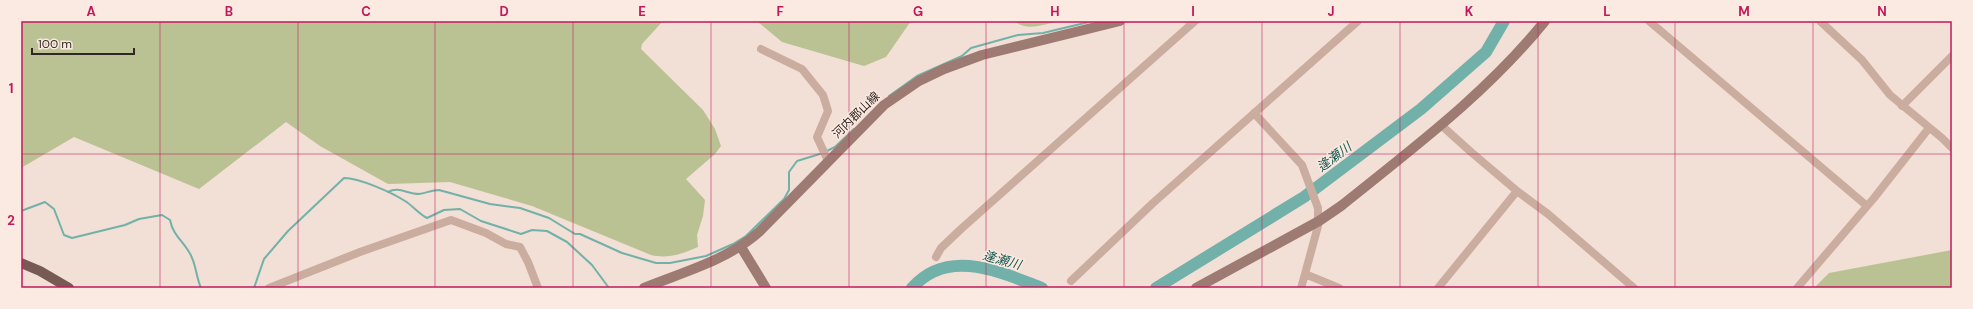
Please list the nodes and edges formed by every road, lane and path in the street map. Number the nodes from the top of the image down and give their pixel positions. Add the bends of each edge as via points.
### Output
1 (1120, 21) edge
2 (1195, 21) edge
3 (1358, 21) edge
4 (1545, 21) edge
5 (1649, 21) edge
6 (1820, 21) edge
7 (761, 49) dead end
8 (1952, 56) edge
9 (1902, 106) junction
10 (1254, 113) junction
11 (1441, 124) junction
12 (1929, 128) junction
13 (1952, 148) edge
14 (828, 161) junction
15 (1517, 191) junction
16 (1867, 206) junction
17 (1319, 222) junction
18 (741, 247) junction
19 (936, 257) dead end
20 (21, 263) edge
21 (1305, 274) junction
22 (1071, 281) dead end
23 (69, 288) edge
24 (268, 288) edge
25 (538, 288) edge
26 (644, 288) edge
27 (766, 288) edge
28 (1196, 288) edge
29 (1301, 288) edge
30 (1339, 288) edge
31 (1438, 288) edge
32 (1634, 288) edge
33 (1797, 288) edge

1 - 14 main road, 河内郡山線 via 982,55 930,75 884,105
2 - 19 street via 961,229
3 - 10 street
4 - 11 main road via 1511,62
5 - 16 street
6 - 9 street via 1850,47
7 - 14 street via 802,69 823,95 828,111 818,137
8 - 9 street
9 - 12 street
10 - 17 street via 1302,165 1318,208
10 - 22 street via 1153,202
11 - 15 street
11 - 17 main road
12 - 13 street
12 - 16 street
14 - 18 main road, 河内郡山線
15 - 31 street
15 - 32 street via 1548,214
16 - 33 street
17 - 21 street
17 - 28 main road
18 - 26 main road, 河内郡山線
18 - 27 main road
20 - 23 main road
21 - 29 street
21 - 30 street
24 - 25 street via 451,220 486,233 506,244 520,247

